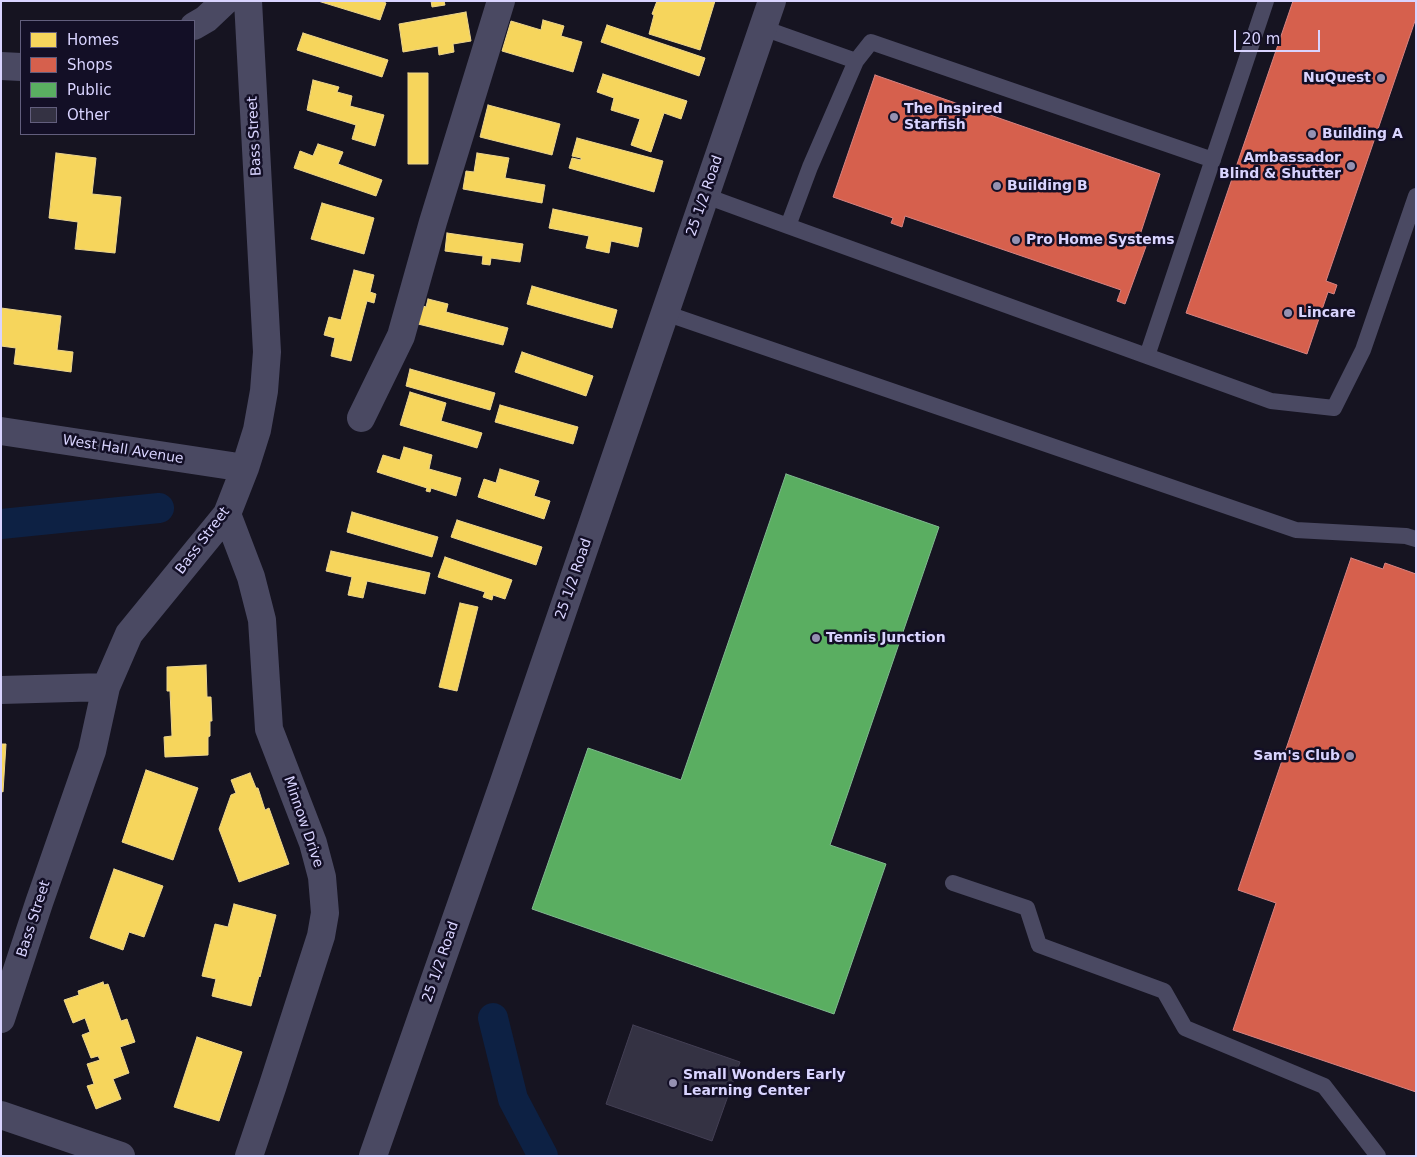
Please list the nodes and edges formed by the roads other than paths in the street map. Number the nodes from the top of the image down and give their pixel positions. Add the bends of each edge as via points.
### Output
1 (225, 1) edge
2 (248, 1) edge
3 (501, 1) edge
4 (772, 1) edge
5 (1266, 1) edge
6 (195, 25) edge
7 (763, 28) junction
8 (856, 61) junction
9 (1, 66) edge
10 (20, 67) edge
11 (1213, 160) junction
12 (706, 196) junction
13 (1416, 196) edge
14 (788, 226) junction
15 (665, 313) junction
16 (1147, 356) junction
17 (360, 418) dead end
18 (1, 431) edge
19 (245, 468) junction
20 (227, 514) junction
21 (1416, 539) edge
22 (106, 687) junction
23 (1, 690) edge
24 (953, 883) dead end
25 (1, 1019) edge
26 (1, 1115) edge
27 (121, 1156) edge
28 (249, 1156) edge
29 (373, 1156) edge
30 (1378, 1156) edge

1 - 6 street
2 - 19 street, Bass Street via 267,352 257,430
3 - 17 street via 401,336
4 - 7 street, 25 1/2 Road
5 - 11 lane
7 - 8 lane
7 - 12 street, 25 1/2 Road
8 - 11 lane via 871,42
8 - 14 lane via 810,166
9 - 10 street
11 - 16 lane
12 - 14 lane
12 - 15 street, 25 1/2 Road
13 - 16 lane via 1363,350 1334,408 1271,401
14 - 16 lane
15 - 21 lane via 1296,530
15 - 29 street, 25 1/2 Road
18 - 19 street, West Hall Avenue
19 - 20 street, Bass Street
20 - 22 street, Bass Street via 129,634
20 - 28 street, Minnow Drive via 262,620 269,729 313,843 322,877 325,913 321,936
22 - 23 street
22 - 25 street, Bass Street via 92,751
24 - 30 lane via 1027,908 1039,945 1164,991 1185,1028 1324,1086
26 - 27 street

